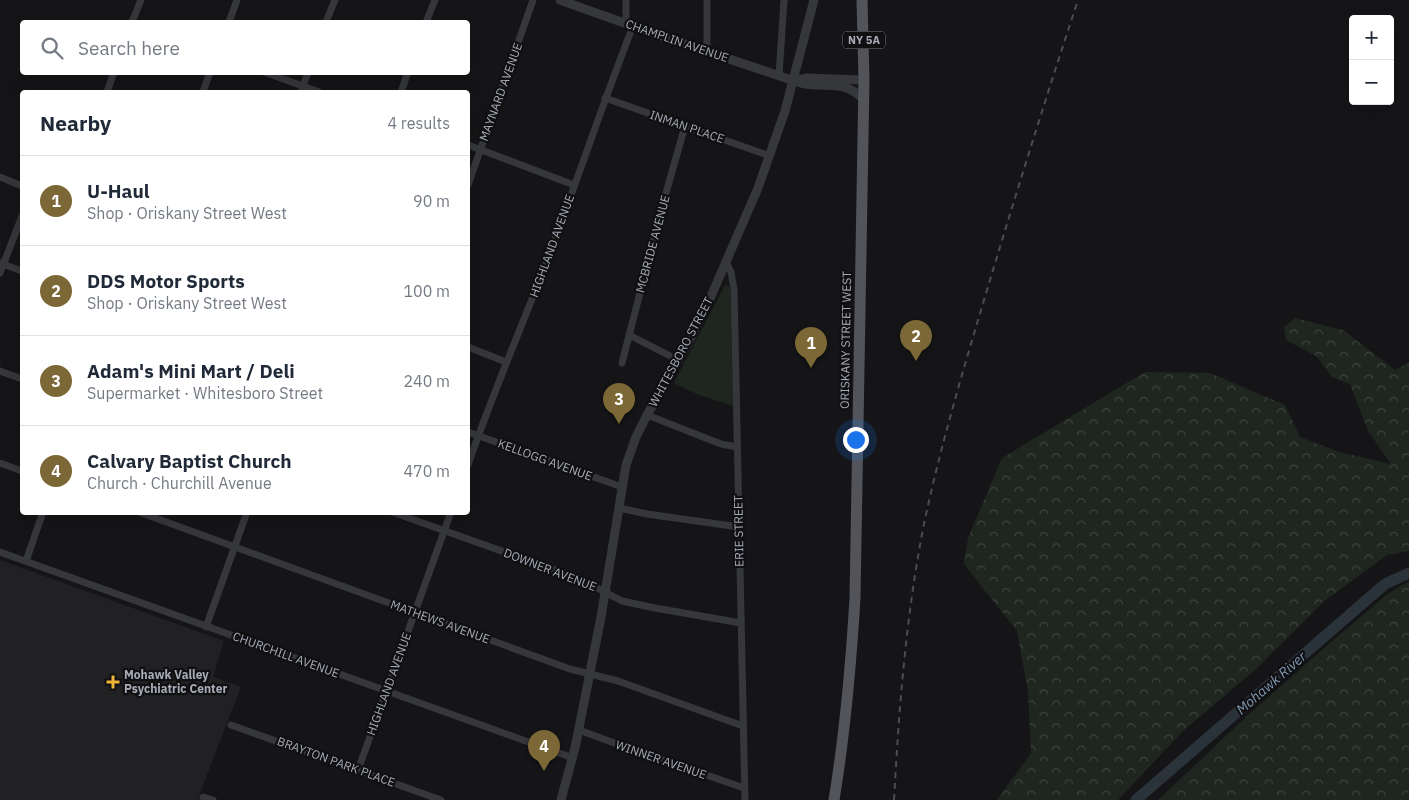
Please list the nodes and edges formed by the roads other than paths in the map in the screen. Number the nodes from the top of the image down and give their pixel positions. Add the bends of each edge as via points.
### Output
1 (140, 0) edge
2 (237, 0) edge
3 (335, 0) edge
4 (435, 0) edge
5 (533, 0) edge
6 (560, 0) edge
7 (626, 0) edge
8 (707, 0) edge
9 (784, 0) edge
10 (814, 0) edge
11 (862, 0) edge
12 (133, 20) edge
13 (230, 20) edge
14 (327, 20) edge
15 (427, 20) edge
16 (630, 25) junction
17 (707, 52) junction
18 (113, 75) edge
19 (209, 75) edge
20 (270, 75) edge
21 (307, 75) edge
22 (407, 75) edge
23 (779, 76) junction
24 (864, 80) junction
25 (794, 81) junction
26 (108, 90) edge
27 (204, 90) edge
28 (302, 90) edge
29 (402, 90) edge
30 (605, 98) junction
31 (864, 100) junction
32 (685, 126) junction
33 (470, 146) edge
34 (480, 150) junction
35 (770, 156) junction
36 (0, 177) edge
37 (470, 179) edge
38 (20, 185) edge
39 (574, 185) junction
40 (20, 221) edge
41 (2, 263) edge
42 (727, 264) junction
43 (20, 270) edge
44 (0, 273) edge
45 (629, 335) junction
46 (470, 348) edge
47 (678, 360) junction
48 (506, 362) junction
49 (622, 363) dead end
50 (0, 371) edge
51 (20, 378) edge
52 (647, 415) junction
53 (470, 433) edge
54 (478, 436) junction
55 (737, 446) junction
56 (470, 459) edge
57 (0, 462) edge
58 (20, 470) edge
59 (622, 487) junction
60 (619, 508) junction
61 (43, 515) edge
62 (147, 515) edge
63 (247, 515) edge
64 (400, 515) edge
65 (449, 515) edge
66 (739, 527) junction
67 (444, 531) junction
68 (235, 547) junction
69 (0, 552) edge
70 (26, 561) junction
71 (606, 591) junction
72 (415, 613) junction
73 (740, 623) junction
74 (206, 627) junction
75 (590, 673) junction
76 (386, 691) junction
77 (231, 724) dead end
78 (743, 726) junction
79 (579, 730) junction
80 (573, 758) junction
81 (358, 770) junction
82 (744, 788) junction
83 (203, 796) dead end
84 (213, 800) edge
85 (441, 800) edge
86 (562, 800) edge
87 (745, 800) edge
88 (834, 800) edge

1 - 12 street
2 - 13 street
3 - 14 street
4 - 15 street
5 - 34 street, MAYNARD AVENUE
6 - 16 street, CHAMPLIN AVENUE
7 - 16 street
8 - 17 street
9 - 23 street
10 - 25 street, WHITESBORO STREET
11 - 24 main road, ORISKANY STREET WEST / NY 5A
16 - 17 street, CHAMPLIN AVENUE
16 - 30 street, HIGHLAND AVENUE
17 - 23 street, CHAMPLIN AVENUE
18 - 26 street
19 - 27 street
20 - 28 street
21 - 28 street
22 - 29 street
23 - 25 street, CHAMPLIN AVENUE
24 - 25 street, CHAMPLIN AVENUE via 806,78
24 - 31 main road, ORISKANY STREET WEST / NY 5A
25 - 31 street, CHAMPLIN AVENUE via 850,88
25 - 35 street, WHITESBORO STREET
30 - 32 street, INMAN PLACE
30 - 39 street, HIGHLAND AVENUE
31 - 88 main road, ORISKANY STREET WEST / NY 5A via 855,598 851,669
32 - 35 street, INMAN PLACE
32 - 45 street, MCBRIDE AVENUE
33 - 34 street
34 - 37 street, MAYNARD AVENUE
34 - 39 street
35 - 42 street, WHITESBORO STREET
36 - 38 street
39 - 48 street, HIGHLAND AVENUE
40 - 41 street
41 - 43 street
41 - 44 street
42 - 47 street, WHITESBORO STREET
42 - 55 street, ERIE STREET via 734,289
45 - 47 street
45 - 49 street, MCBRIDE AVENUE
46 - 48 street
47 - 52 street, WHITESBORO STREET
48 - 54 street, HIGHLAND AVENUE
50 - 51 street
52 - 55 street via 721,444
52 - 59 street, WHITESBORO STREET via 630,453
53 - 54 street, KELLOGG AVENUE
54 - 56 street, HIGHLAND AVENUE
54 - 59 street, KELLOGG AVENUE
55 - 66 street, ERIE STREET
57 - 58 street
59 - 60 street, WHITESBORO STREET
60 - 66 street
60 - 71 street, WHITESBORO STREET
61 - 70 street
62 - 68 street, MATHEWS AVENUE
63 - 68 street
64 - 67 street, DOWNER AVENUE
65 - 67 street, HIGHLAND AVENUE
66 - 73 street, ERIE STREET
67 - 71 street, DOWNER AVENUE
67 - 72 street, HIGHLAND AVENUE
68 - 72 street, MATHEWS AVENUE
68 - 74 street
69 - 70 street, CHURCHILL AVENUE
70 - 74 street, CHURCHILL AVENUE
71 - 73 street, DOWNER AVENUE via 622,601
71 - 75 street, WHITESBORO STREET
72 - 75 street, MATHEWS AVENUE via 570,669
72 - 76 street, HIGHLAND AVENUE
73 - 78 street, ERIE STREET
74 - 76 street, CHURCHILL AVENUE
75 - 78 street, MATHEWS AVENUE
75 - 79 street, WHITESBORO STREET
76 - 80 street, CHURCHILL AVENUE
76 - 81 street, HIGHLAND AVENUE
77 - 81 street, BRAYTON PARK PLACE
78 - 82 street, ERIE STREET
79 - 80 street, WHITESBORO STREET
79 - 82 street, WINNER AVENUE
80 - 86 street, WHITESBORO STREET
81 - 85 street, BRAYTON PARK PLACE
82 - 87 street, ERIE STREET
83 - 84 street

